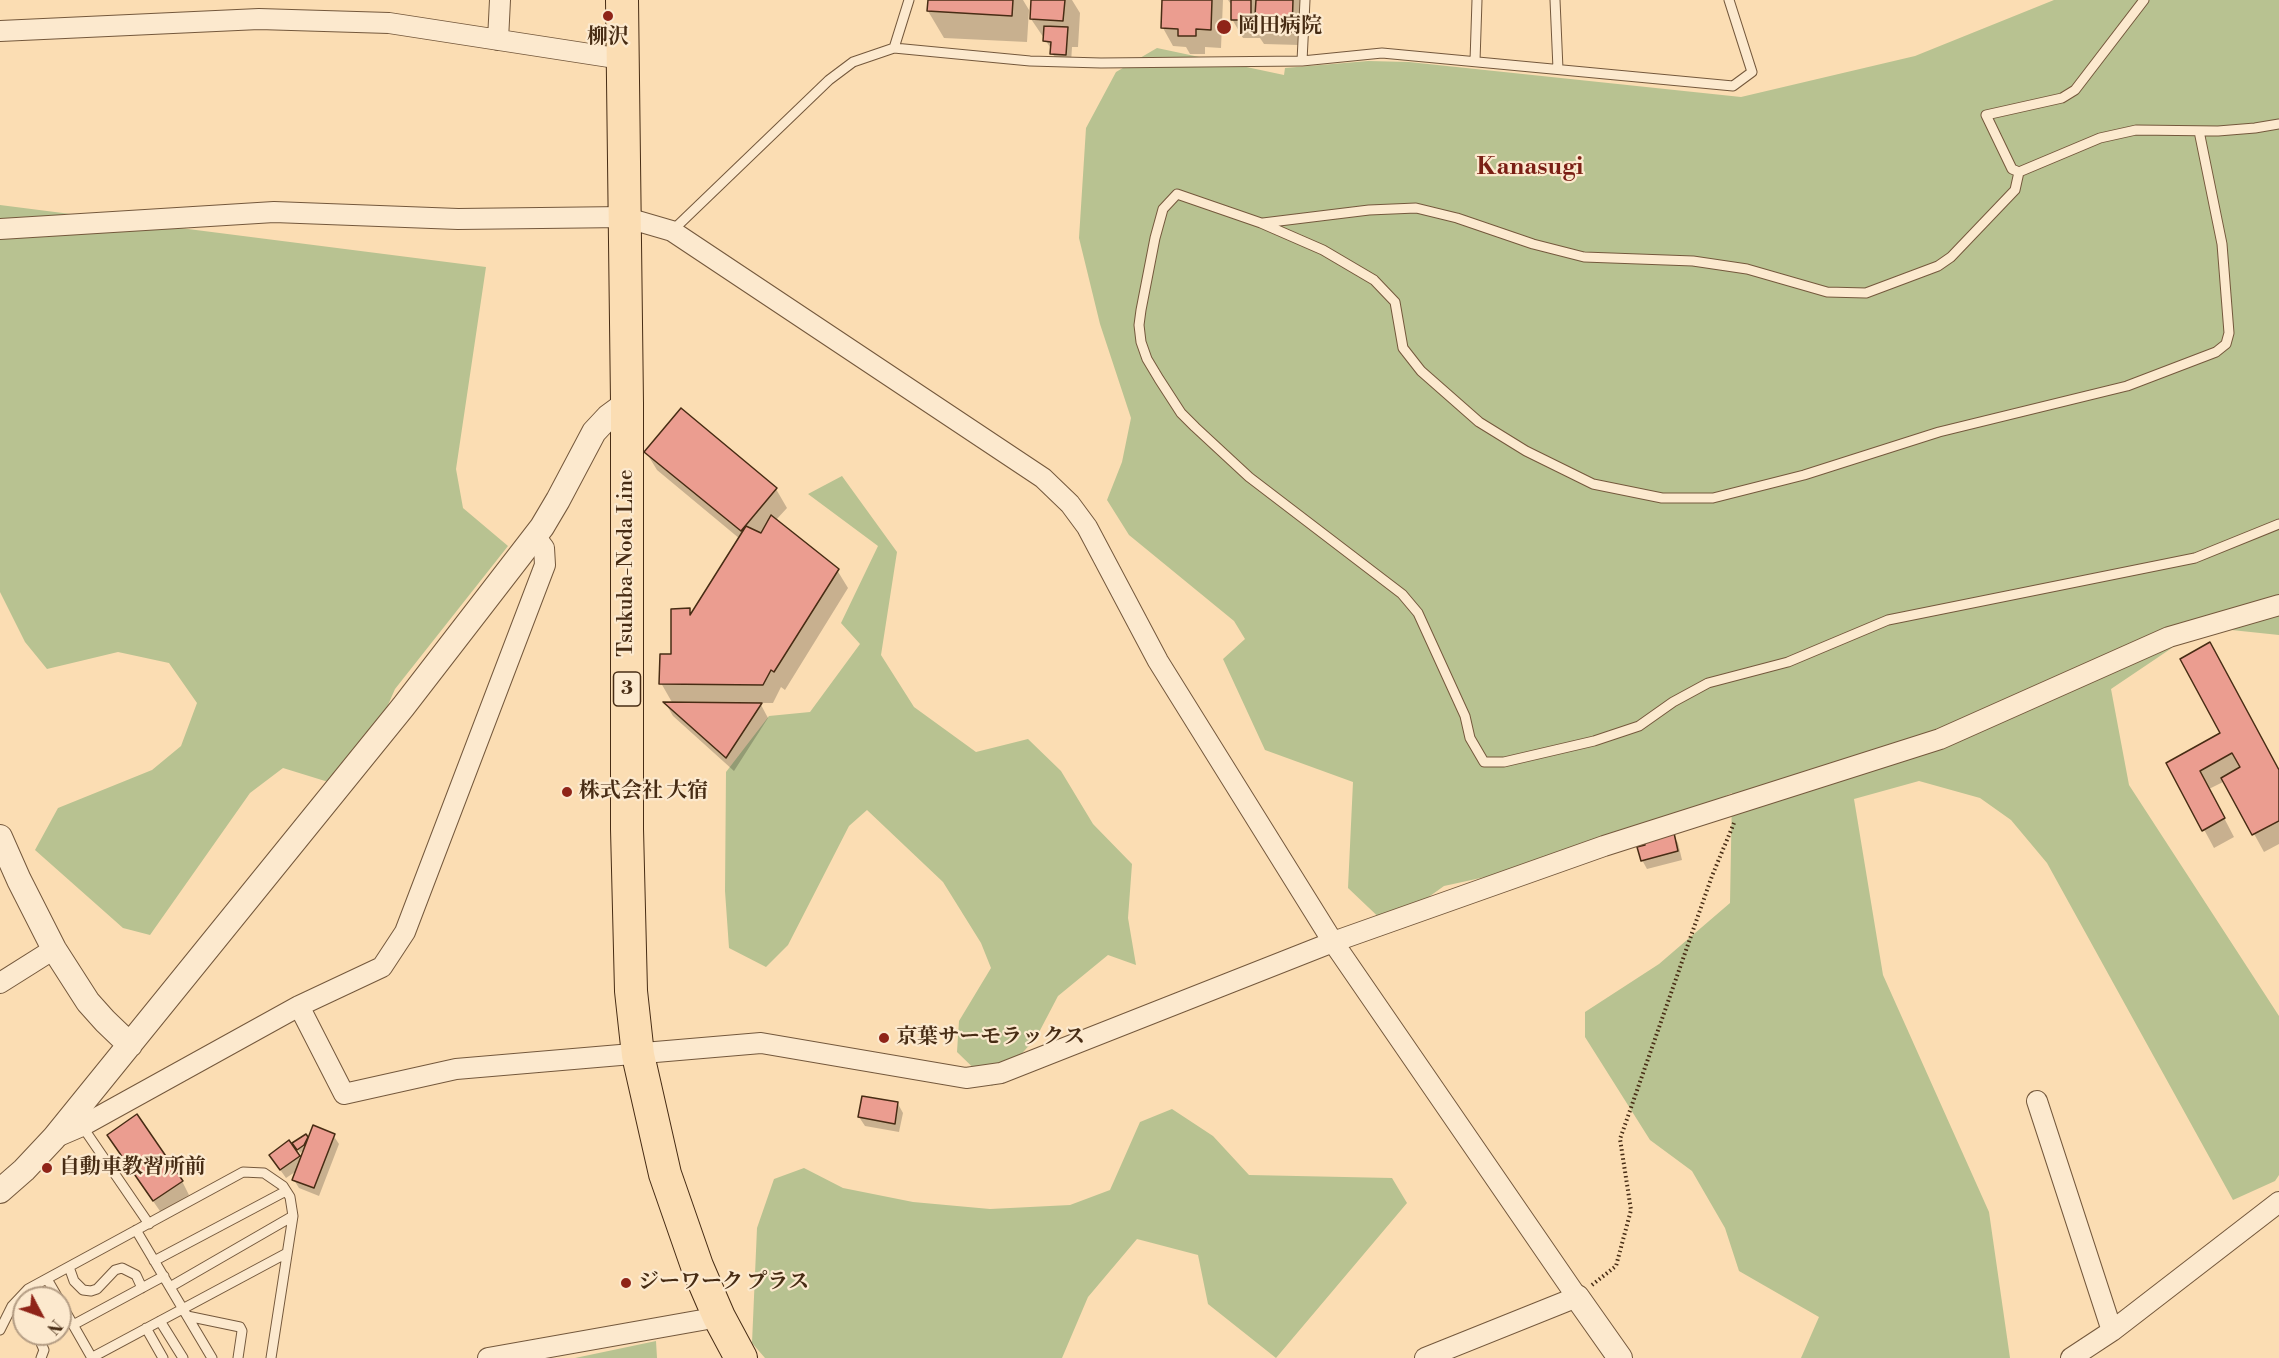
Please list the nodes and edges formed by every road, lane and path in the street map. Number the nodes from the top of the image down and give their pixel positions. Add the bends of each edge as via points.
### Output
1 (500, 0) edge
2 (622, 0) edge
3 (909, 0) edge
4 (1305, 0) edge
5 (1477, 0) edge
6 (1555, 0) edge
7 (1729, 0) edge
8 (2144, 0) edge
9 (259, 9) edge
10 (0, 31) edge
11 (498, 40) junction
12 (894, 48) junction
13 (622, 59) junction
14 (1302, 61) junction
15 (1475, 61) junction
16 (1558, 69) junction
17 (2279, 124) edge
18 (2199, 131) junction
19 (2019, 172) junction
20 (624, 217) junction
21 (1261, 223) junction
22 (0, 229) edge
23 (672, 231) junction
24 (627, 403) junction
25 (2279, 524) edge
26 (535, 536) junction
27 (2279, 605) edge
28 (1743, 802) junction
29 (0, 837) edge
30 (1332, 942) junction
31 (54, 949) junction
32 (0, 983) edge
33 (299, 1006) junction
34 (130, 1045) junction
35 (638, 1055) junction
36 (2037, 1101) dead end
37 (82, 1126) junction
38 (54, 1138) junction
39 (0, 1191) edge
40 (286, 1191) junction
41 (2279, 1202) edge
42 (293, 1216) junction
43 (148, 1224) junction
44 (136, 1230) junction
45 (287, 1253) junction
46 (154, 1261) junction
47 (69, 1267) junction
48 (164, 1276) junction
49 (47, 1279) junction
50 (51, 1286) edge
51 (170, 1287) junction
52 (142, 1288) junction
53 (1577, 1297) junction
54 (185, 1312) junction
55 (719, 1317) junction
56 (160, 1321) junction
57 (73, 1325) joint
58 (146, 1329) junction
59 (0, 1330) edge
60 (2112, 1331) junction
61 (92, 1358) edge
62 (162, 1358) edge
63 (183, 1358) edge
64 (212, 1358) edge
65 (238, 1358) edge
66 (271, 1358) edge
67 (488, 1358) edge
68 (741, 1358) edge
69 (1425, 1358) edge
70 (1620, 1358) edge
71 (2071, 1358) edge

1 - 11 street
2 - 13 main road, Tsukuba-Noda Line / 3
3 - 12 lane
4 - 14 lane
5 - 15 lane
6 - 16 lane
7 - 16 lane via 1752,72 1733,86
8 - 19 lane via 2075,90 2062,98 1986,115 2012,169
9 - 10 street
9 - 11 street
11 - 13 street
12 - 14 lane via 1030,61
12 - 23 lane via 853,62 829,80
13 - 20 main road, Tsukuba-Noda Line / 3
14 - 15 lane via 1382,53
15 - 16 lane
17 - 18 lane
18 - 19 lane via 2136,130 2100,138
18 - 21 lane via 2222,244 2229,333 2226,344 2216,352 2127,386 1939,432 1804,475 1713,498 1662,498 1593,484 1527,452 1479,422 1421,371 1403,348 1395,302 1374,280 1323,250
19 - 21 lane via 2015,190 1951,257 1938,266 1866,293 1827,292 1747,269 1693,261 1584,257 1416,208
20 - 22 street via 458,219 274,212
20 - 23 street
20 - 24 main road, Tsukuba-Noda Line / 3
21 - 25 lane via 1178,194 1163,209 1139,325 1147,359 1181,413 1195,427 1249,477 1402,594 1418,613 1465,716 1470,738 1484,762 1515,760 1639,726 1708,683 1788,662 1888,620 2195,558
23 - 30 street via 1043,478 1071,504 1158,661
24 - 26 street via 594,432
24 - 35 main road, Tsukuba-Noda Line / 3 via 628,909
26 - 33 street via 544,548 545,565 405,932 382,967
26 - 34 street via 403,707
27 - 28 street via 2169,637 1940,739
28 - 30 street via 1604,846
28 - 53 path via 1712,876 1620,1140 1631,1210 1616,1266
29 - 31 street
30 - 35 street via 1001,1073 966,1078 761,1043
30 - 53 street
31 - 32 street
31 - 34 street via 88,1002
33 - 35 street via 344,1094 456,1069
33 - 37 street
34 - 38 street
35 - 55 main road, Tsukuba-Noda Line / 3 via 665,1174
36 - 60 street
37 - 38 street
37 - 43 lane
38 - 39 street
40 - 42 lane
40 - 43 lane via 264,1173 243,1172
40 - 46 lane
41 - 60 street
42 - 45 lane
42 - 51 lane
43 - 44 lane
44 - 46 lane
44 - 47 lane
45 - 54 lane
45 - 66 lane
46 - 48 lane
47 - 49 lane
47 - 52 lane via 83,1290 101,1286 115,1270 122,1268 136,1275
48 - 51 lane
48 - 52 lane
49 - 50 lane
49 - 59 lane via 28,1289 12,1306
51 - 54 lane
52 - 57 lane
53 - 69 street
53 - 70 street
54 - 56 lane
54 - 64 lane
54 - 65 lane via 240,1327
55 - 67 street
55 - 68 main road, Tsukuba-Noda Line / 3
56 - 58 lane
56 - 63 lane
57 - 61 lane
58 - 61 lane
58 - 62 lane
60 - 71 street

